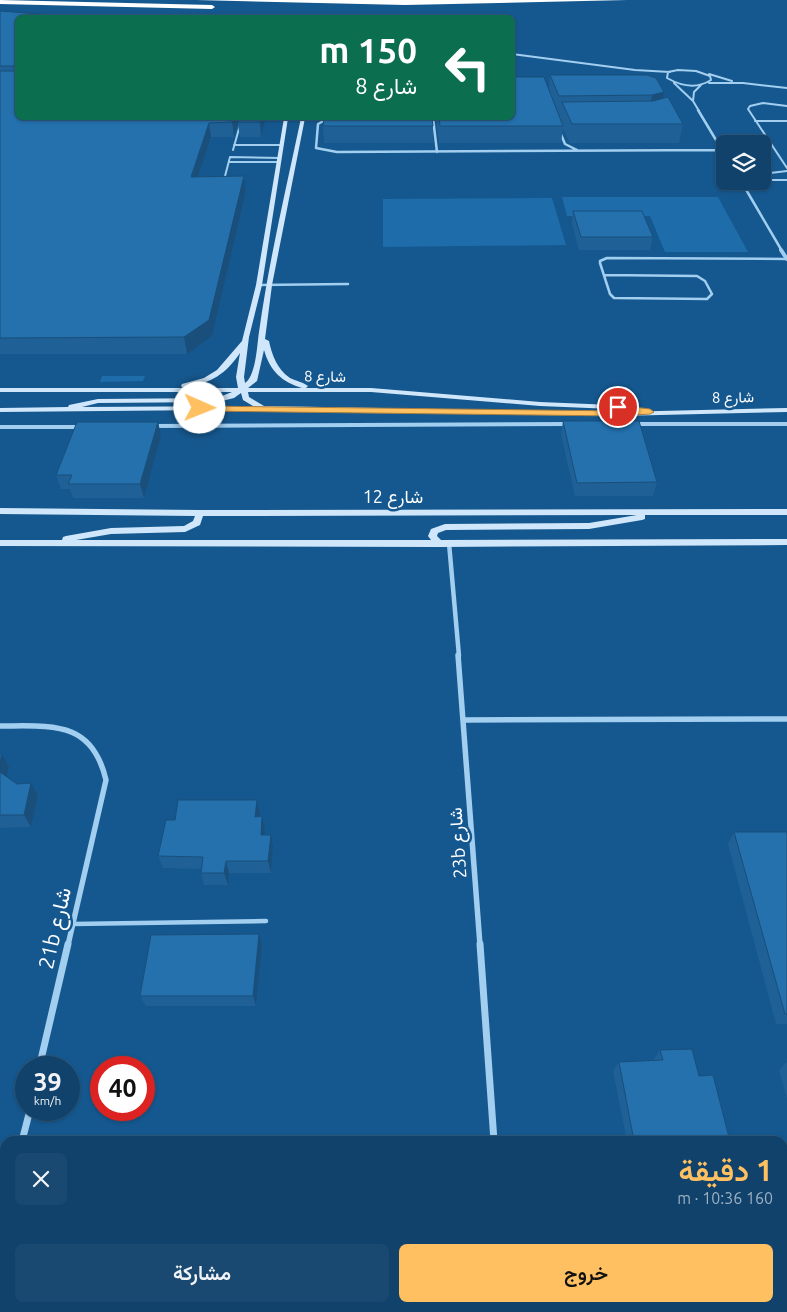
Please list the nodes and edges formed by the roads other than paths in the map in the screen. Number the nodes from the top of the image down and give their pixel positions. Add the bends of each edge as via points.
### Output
1 (199, 0) edge
2 (624, 0) edge
3 (0, 2) edge
4 (303, 3) junction
5 (515, 54) edge
6 (670, 72) junction
7 (707, 74) junction
8 (670, 81) junction
9 (742, 83) junction
10 (705, 84) junction
11 (787, 88) edge
12 (693, 101) junction
13 (787, 106) edge
14 (241, 120) edge
15 (286, 120) edge
16 (325, 120) edge
17 (433, 120) edge
18 (302, 121) edge
19 (755, 121) junction
20 (787, 122) edge
21 (558, 126) edge
22 (716, 140) edge
23 (565, 144) junction
24 (234, 145) junction
25 (281, 145) junction
26 (233, 150) dead end
27 (716, 150) edge
28 (437, 152) junction
29 (549, 152) junction
30 (585, 152) junction
31 (279, 160) junction
32 (229, 162) junction
33 (787, 170) edge
34 (771, 173) edge
35 (771, 180) edge
36 (787, 180) edge
37 (223, 184) edge
38 (746, 190) edge
39 (289, 198) junction
40 (787, 258) edge
41 (604, 275) junction
42 (348, 284) dead end
43 (259, 285) junction
44 (269, 285) junction
45 (263, 334) junction
46 (246, 338) junction
47 (166, 389) junction
48 (320, 389) junction
49 (0, 390) edge
50 (242, 390) junction
51 (264, 409) junction
52 (0, 410) edge
53 (66, 410) junction
54 (787, 410) edge
55 (650, 412) junction
56 (576, 424) edge
57 (625, 424) edge
58 (787, 424) edge
59 (148, 426) edge
60 (0, 427) edge
61 (88, 427) edge
62 (0, 510) edge
63 (787, 512) edge
64 (655, 513) junction
65 (200, 514) junction
66 (787, 542) edge
67 (0, 543) edge
68 (55, 543) junction
69 (449, 543) junction
70 (439, 544) junction
71 (787, 719) edge
72 (464, 720) junction
73 (0, 726) edge
74 (266, 921) dead end
75 (73, 924) junction
76 (43, 1056) edge
77 (27, 1121) edge
78 (23, 1136) edge
79 (494, 1136) edge

1 - 4 highway
2 - 4 highway
3 - 4 highway via 188,7
5 - 6 street
6 - 7 street via 690,70
6 - 8 street via 666,76
7 - 9 street
7 - 10 street via 711,80
8 - 10 street
8 - 12 street
9 - 10 street
9 - 11 street
10 - 12 street via 694,92
12 - 22 street
13 - 19 lane via 763,103 750,106 748,109
14 - 24 lane
15 - 25 street
16 - 28 street via 318,124 316,148 330,152
17 - 28 street
18 - 39 street
19 - 20 lane
19 - 33 lane
21 - 23 street
23 - 29 street
23 - 30 street
24 - 25 lane
24 - 26 lane
25 - 31 street
27 - 30 street
28 - 29 street
29 - 30 street
31 - 32 lane
31 - 32 lane via 230,157
31 - 39 street via 288,162 285,184
31 - 43 street
32 - 37 lane
33 - 34 lane
35 - 36 lane
38 - 40 street
39 - 44 street
40 - 41 lane via 604,258 600,261
41 - 41 lane via 611,295 617,299 704,299 712,296 705,281 697,276
42 - 44 lane
43 - 44 lane
43 - 46 street
44 - 45 street
45 - 48 street via 269,360 279,375 296,384
45 - 50 street via 255,377
46 - 47 street via 220,374
46 - 50 street via 240,377
47 - 49 street, شارع 8
47 - 50 street, شارع 8
48 - 50 street, شارع 8
48 - 55 street, شارع 8 via 407,392
50 - 51 street via 253,404
50 - 53 street via 218,400 90,401
51 - 53 street, شارع 8
51 - 55 street, شارع 8
52 - 53 street, شارع 8
54 - 55 street, شارع 8
56 - 59 street
57 - 58 street
60 - 61 street
62 - 65 street, شارع 12
63 - 64 street, شارع 12
64 - 65 street, شارع 12
64 - 70 street via 589,526 445,527 434,531 432,536
65 - 68 street via 197,523 185,529 96,532
66 - 69 street
67 - 68 street
68 - 70 street
69 - 70 street
69 - 72 street, 23b شارع
71 - 72 street
72 - 79 street, 23b شارع
73 - 75 street, 21b شارع via 60,728 89,740 104,765 103,796
74 - 75 lane
75 - 76 street, 21b شارع
77 - 78 street

